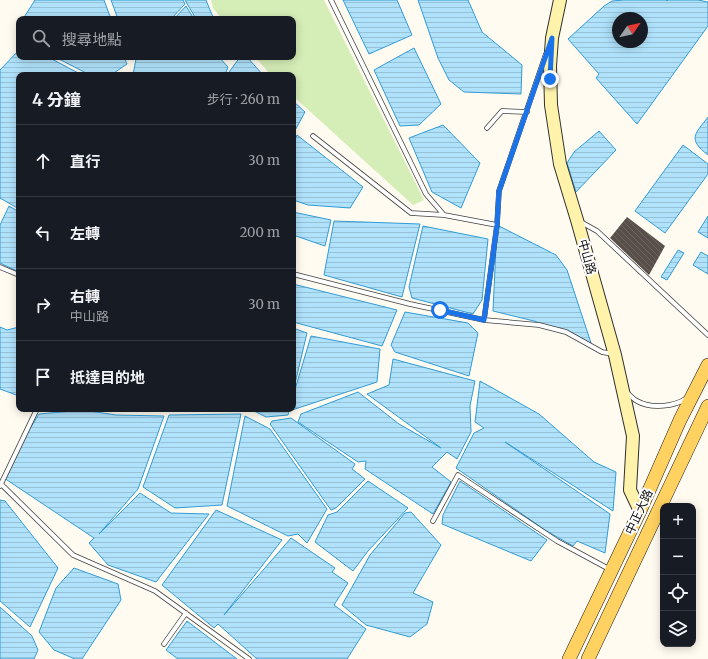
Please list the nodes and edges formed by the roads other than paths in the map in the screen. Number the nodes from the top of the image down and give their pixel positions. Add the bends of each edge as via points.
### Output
1 (331, 0) edge
2 (560, 0) edge
3 (552, 38) junction
4 (527, 112) junction
5 (487, 128) dead end
6 (313, 136) dead end
7 (444, 215) junction
8 (577, 220) junction
9 (497, 225) junction
10 (0, 267) edge
11 (16, 274) edge
12 (296, 275) edge
13 (484, 320) junction
14 (708, 335) edge
15 (615, 355) junction
16 (708, 365) edge
17 (622, 389) junction
18 (694, 393) junction
19 (708, 406) edge
20 (36, 412) edge
21 (0, 485) edge
22 (640, 511) junction
23 (433, 521) dead end
24 (612, 570) junction
25 (186, 613) junction
26 (164, 644) dead end
27 (249, 659) edge
28 (569, 659) edge
29 (588, 659) edge

1 - 7 lane via 426,194
2 - 3 street, 中山路
3 - 4 lane
3 - 8 street, 中山路 via 551,106 560,164
4 - 5 lane via 502,111
4 - 9 lane via 499,191
6 - 7 lane via 411,213
7 - 9 lane
8 - 14 lane via 597,231
8 - 15 street, 中山路
9 - 13 lane
10 - 11 lane
12 - 13 lane
13 - 15 lane via 539,325 566,332 602,352
15 - 17 street, 中山路
16 - 18 main road, 中正大路
17 - 18 lane via 637,401 661,406 676,404
17 - 22 street, 中山路 via 633,436 630,490
18 - 22 main road, 中正大路
19 - 29 main road, 中正大路
20 - 21 lane
21 - 25 lane via 73,555 155,591
22 - 24 main road, 中正大路
23 - 24 lane via 458,475 557,541
24 - 28 main road, 中正大路
25 - 26 lane
25 - 27 lane

